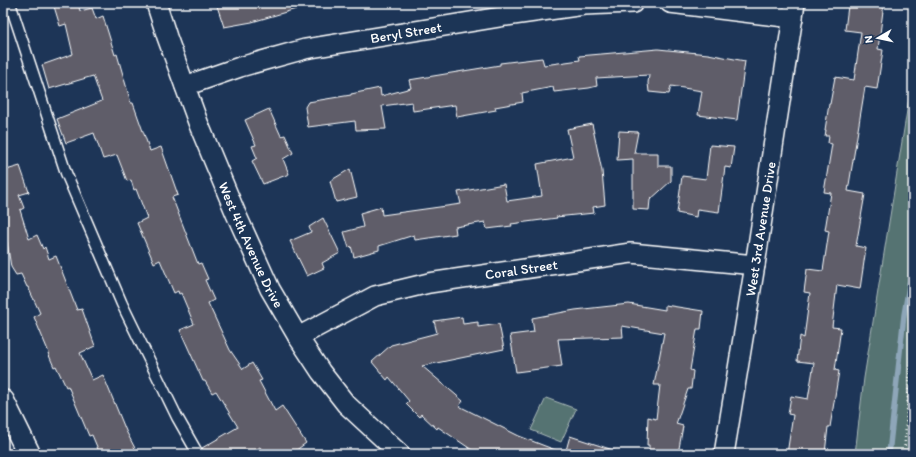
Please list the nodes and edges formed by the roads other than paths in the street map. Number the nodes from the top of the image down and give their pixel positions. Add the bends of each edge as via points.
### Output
1 (10, 3) edge
2 (156, 3) edge
3 (633, 3) edge
4 (670, 3) edge
5 (794, 11) edge
6 (184, 86) junction
7 (755, 265) junction
8 (298, 337) junction
9 (3, 401) edge
10 (29, 454) edge
11 (198, 454) edge
12 (400, 454) edge
13 (724, 454) edge

1 - 11 lane via 66,173 122,304 177,417
2 - 6 street, West 4th Avenue Drive
3 - 6 street, Beryl Street via 584,5 305,49
4 - 5 street
5 - 7 street, West 3rd Avenue Drive
6 - 8 street, West 4th Avenue Drive via 236,214 270,289
7 - 8 street, Coral Street via 631,253 429,283 375,296
7 - 13 street, West 3rd Avenue Drive
8 - 12 street, West 4th Avenue Drive via 346,404
9 - 10 main road

